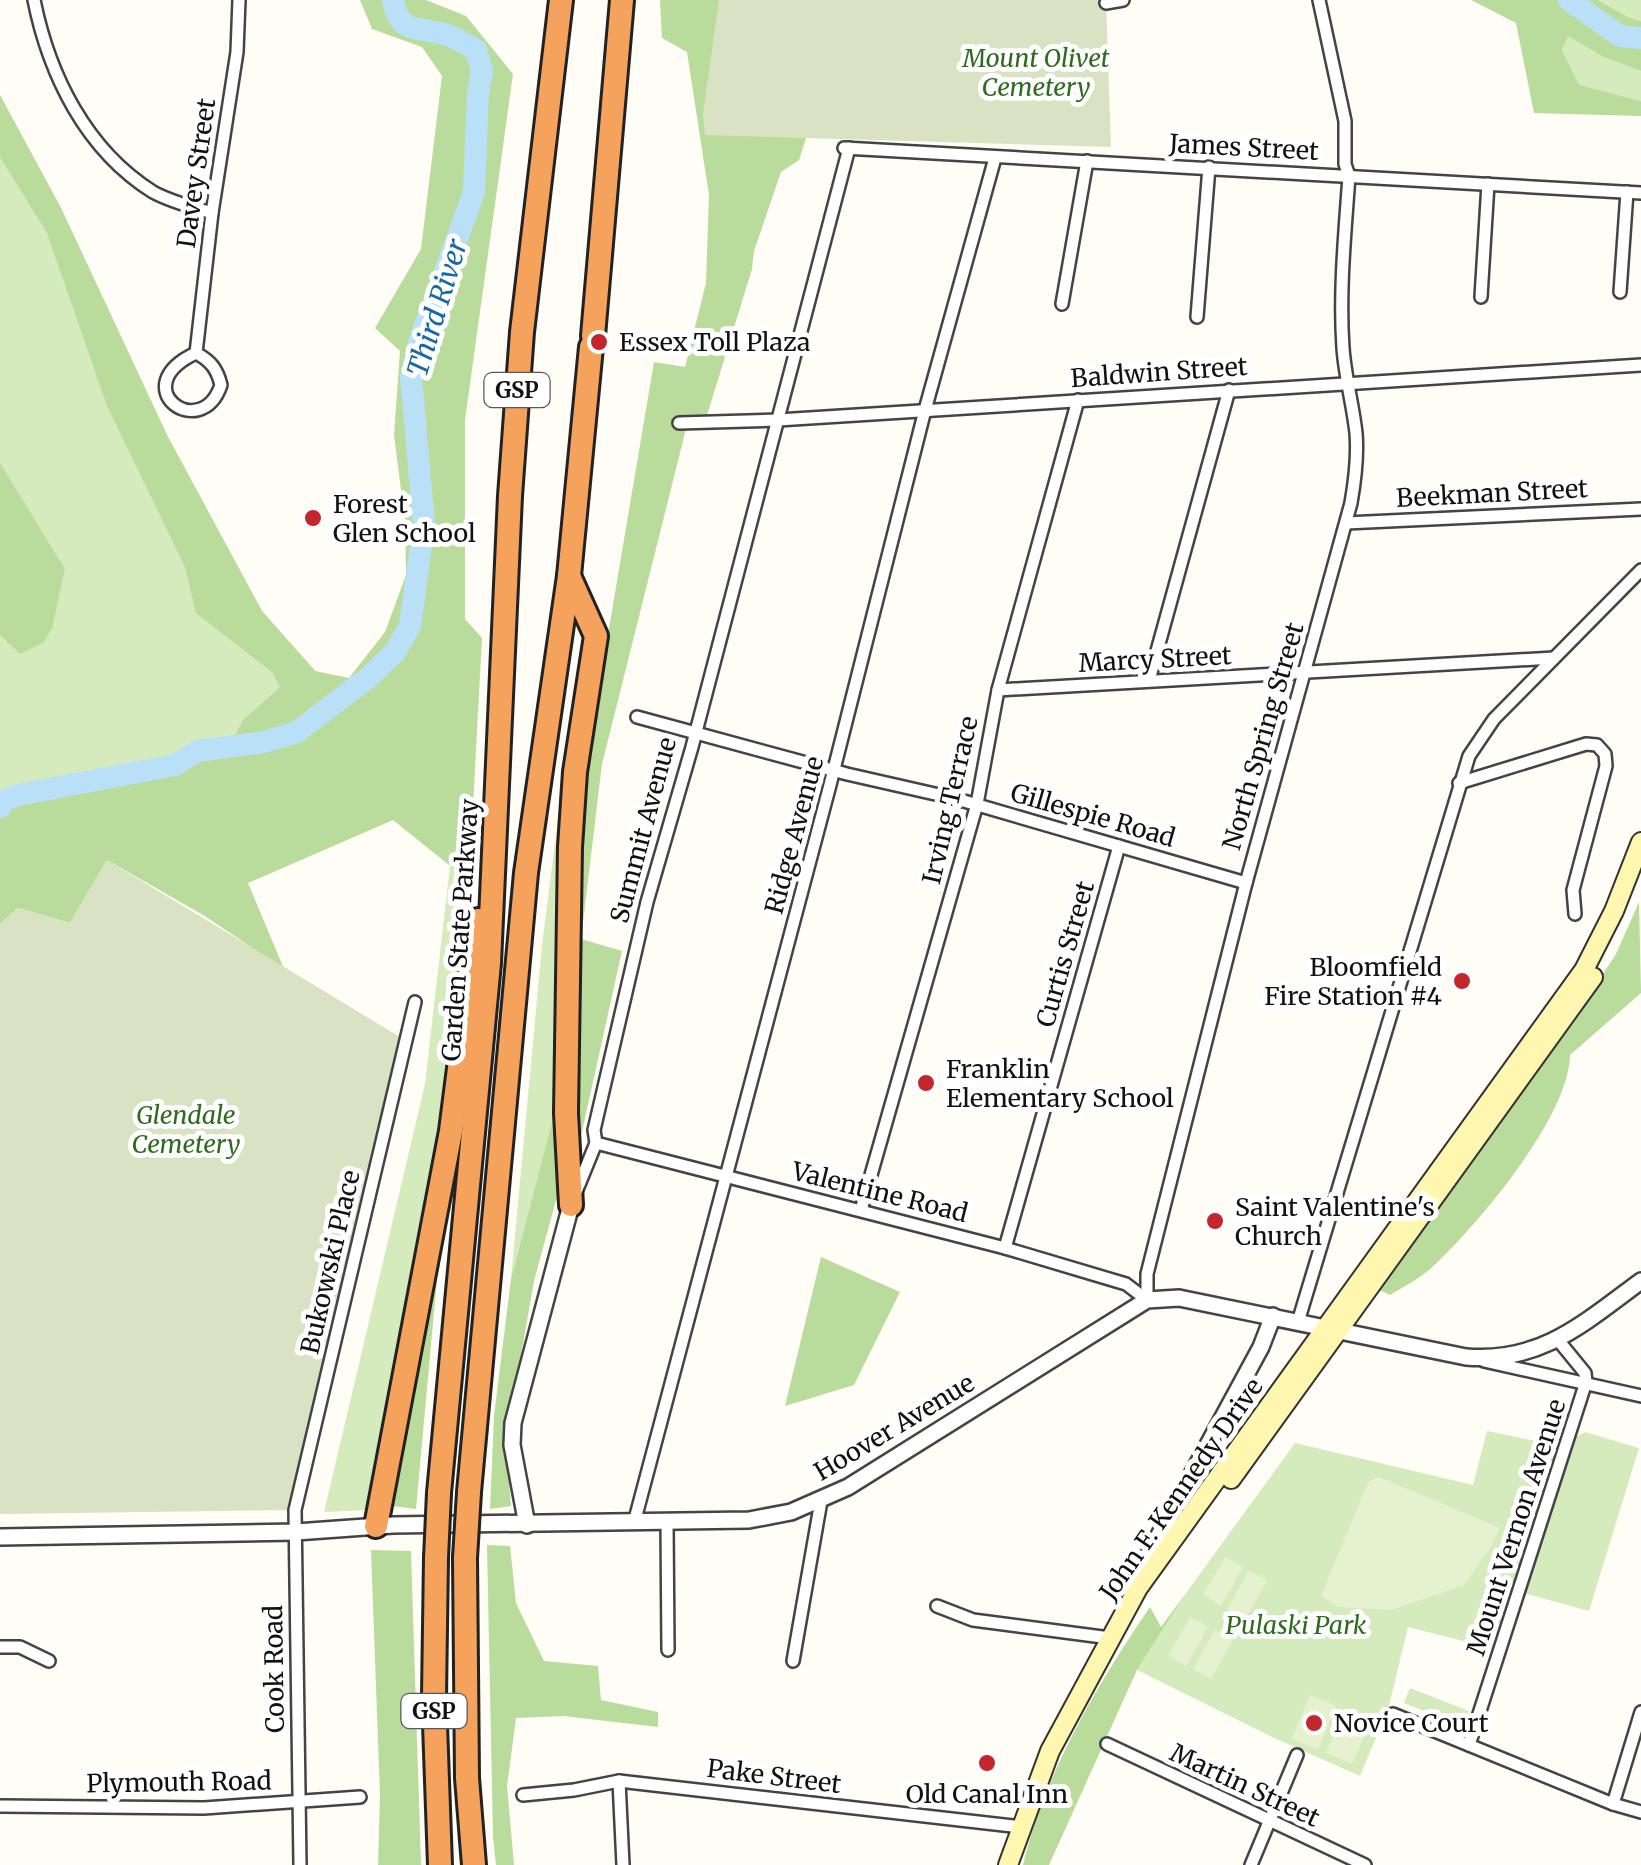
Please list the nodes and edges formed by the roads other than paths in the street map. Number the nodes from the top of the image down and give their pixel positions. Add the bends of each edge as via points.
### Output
1 (34, 0) edge
2 (238, 0) edge
3 (561, 0) edge
4 (622, 0) edge
5 (1124, 0) edge
6 (1319, 0) edge
7 (1106, 3) dead end
8 (846, 148) joint
9 (994, 158) junction
10 (1088, 161) junction
11 (1210, 167) junction
12 (1348, 176) junction
13 (1488, 184) junction
14 (1627, 192) junction
15 (1641, 193) edge
16 (212, 213) junction
17 (1620, 292) dead end
18 (1481, 297) dead end
19 (1062, 304) dead end
20 (1197, 317) dead end
21 (196, 353) junction
22 (1641, 365) edge
23 (1345, 383) junction
24 (1230, 390) junction
25 (1078, 400) junction
26 (925, 410) junction
27 (778, 420) junction
28 (679, 423) dead end
29 (1641, 508) edge
30 (1346, 523) junction
31 (1641, 570) edge
32 (569, 576) junction
33 (1554, 658) junction
34 (1304, 674) junction
35 (1149, 680) junction
36 (998, 690) junction
37 (636, 718) dead end
38 (696, 733) junction
39 (834, 770) junction
40 (496, 782) junction
41 (1459, 783) junction
42 (977, 804) junction
43 (1641, 842) edge
44 (1119, 846) junction
45 (1641, 875) edge
46 (1246, 884) junction
47 (1576, 914) dead end
48 (415, 1002) dead end
49 (596, 1143) junction
50 (727, 1178) junction
51 (571, 1205) junction
52 (861, 1210) junction
53 (1005, 1248) junction
54 (1641, 1282) edge
55 (1147, 1300) junction
56 (1273, 1316) junction
57 (1298, 1322) junction
58 (1332, 1329) junction
59 (1558, 1340) junction
60 (1466, 1357) junction
61 (1586, 1382) junction
62 (1641, 1396) edge
63 (821, 1501) junction
64 (634, 1522) junction
65 (667, 1523) junction
66 (527, 1525) junction
67 (376, 1526) junction
68 (296, 1532) junction
69 (0, 1536) edge
70 (937, 1606) dead end
71 (1110, 1638) junction
72 (0, 1646) edge
73 (668, 1650) dead end
74 (793, 1661) dead end
75 (49, 1662) dead end
76 (1641, 1712) edge
77 (1393, 1714) dead end
78 (1106, 1744) dead end
79 (1468, 1745) junction
80 (1296, 1755) dead end
81 (618, 1781) junction
82 (523, 1795) dead end
83 (360, 1797) dead end
84 (299, 1801) junction
85 (1612, 1804) junction
86 (0, 1806) edge
87 (1641, 1812) edge
88 (1268, 1822) junction
89 (1020, 1826) junction
90 (300, 1865) edge
91 (440, 1865) edge
92 (474, 1865) edge
93 (623, 1865) edge
94 (1008, 1865) edge
95 (1250, 1865) edge
96 (1365, 1865) edge

1 - 16 street via 53,70 90,132 156,193
2 - 16 street, Davey Street
3 - 40 highway, Garden State Parkway / GSP via 522,332
4 - 32 highway, GSP
5 - 7 street
6 - 12 street, North Spring Street via 1346,121
8 - 9 street, James Street
8 - 27 street, Summit Avenue
9 - 10 street, James Street
9 - 26 street, Ridge Avenue
10 - 11 street, James Street
10 - 19 street
11 - 12 street, James Street
11 - 20 street
12 - 13 street, James Street
12 - 23 street, North Spring Street
13 - 14 street, James Street
13 - 18 street
14 - 15 street, James Street
14 - 17 street
16 - 21 street, Davey Street
21 - 21 street via 169,370 164,383 176,405 199,412 221,385 210,361
22 - 23 street, Baldwin Street
23 - 24 street, Baldwin Street
23 - 30 street, North Spring Street via 1356,432
24 - 25 street, Baldwin Street
24 - 35 street
25 - 26 street, Baldwin Street
25 - 36 street, Irving Terrace
26 - 27 street, Baldwin Street
26 - 39 street, Ridge Avenue
27 - 28 street, Baldwin Street
27 - 38 street, Summit Avenue
29 - 30 street, Beekman Street
30 - 34 street, North Spring Street
31 - 33 street
32 - 51 highway via 596,636 570,847
32 - 92 highway, GSP, bridge via 526,873 469,1492 466,1744
33 - 34 street, Marcy Street
33 - 41 street via 1480,736
34 - 35 street, Marcy Street
34 - 46 street, North Spring Street
35 - 36 street, Marcy Street
36 - 42 street, Irving Terrace
37 - 38 street, Gillespie Road
38 - 39 street, Gillespie Road
38 - 49 street, Summit Avenue via 647,902
39 - 42 street, Gillespie Road
39 - 50 street, Ridge Avenue
40 - 67 highway via 449,1147
40 - 91 highway, Garden State Parkway / GSP, bridge via 489,963 439,1493 434,1696
41 - 47 street via 1597,745 1606,766 1573,890
41 - 57 street
42 - 44 street, Gillespie Road
42 - 52 street, Irving Terrace
43 - 58 main road, John F. Kennedy Drive via 1584,970
44 - 46 street, Gillespie Road
44 - 53 street, Curtis Street
45 - 58 main road, John F. Kennedy Drive via 1574,1007
46 - 55 street, North Spring Street via 1146,1274
48 - 68 street, Bukowski Place via 301,1483
49 - 50 street, Valentine Road
49 - 51 street, Summit Avenue
50 - 52 street, Valentine Road
50 - 64 street, Ridge Avenue
51 - 66 street, Summit Avenue via 512,1424
52 - 53 street, Valentine Road
53 - 55 street, Valentine Road via 1126,1284
54 - 59 street
55 - 56 street via 1178,1298
55 - 63 street, Hoover Avenue
56 - 57 street
56 - 71 street
57 - 58 street
58 - 60 street
58 - 71 main road, John F. Kennedy Drive via 1138,1588
59 - 60 street via 1517,1355
59 - 61 street
60 - 61 street, Mount Vernon Avenue
61 - 62 street
61 - 79 street, Mount Vernon Avenue
63 - 65 street, Hoover Avenue via 750,1520
63 - 74 street
64 - 65 street, Hoover Avenue
64 - 66 street, Hoover Avenue
65 - 73 street
66 - 67 street, Hoover Avenue
67 - 68 street, Hoover Avenue
68 - 69 street, Hoover Avenue
68 - 84 street, Cook Road
70 - 71 street via 974,1620
71 - 89 main road, John F. Kennedy Drive via 1050,1750
72 - 75 street via 20,1646
76 - 85 street
77 - 79 street
78 - 88 street, Martin Street
79 - 85 street
80 - 88 street
81 - 82 street, Pake Street
81 - 89 street, Pake Street
81 - 93 street
83 - 84 street, Plymouth Road
84 - 86 street, Plymouth Road via 204,1808
84 - 90 street, Cook Road
85 - 87 street
88 - 95 street
88 - 96 street, Martin Street
89 - 94 main road, John F. Kennedy Drive

